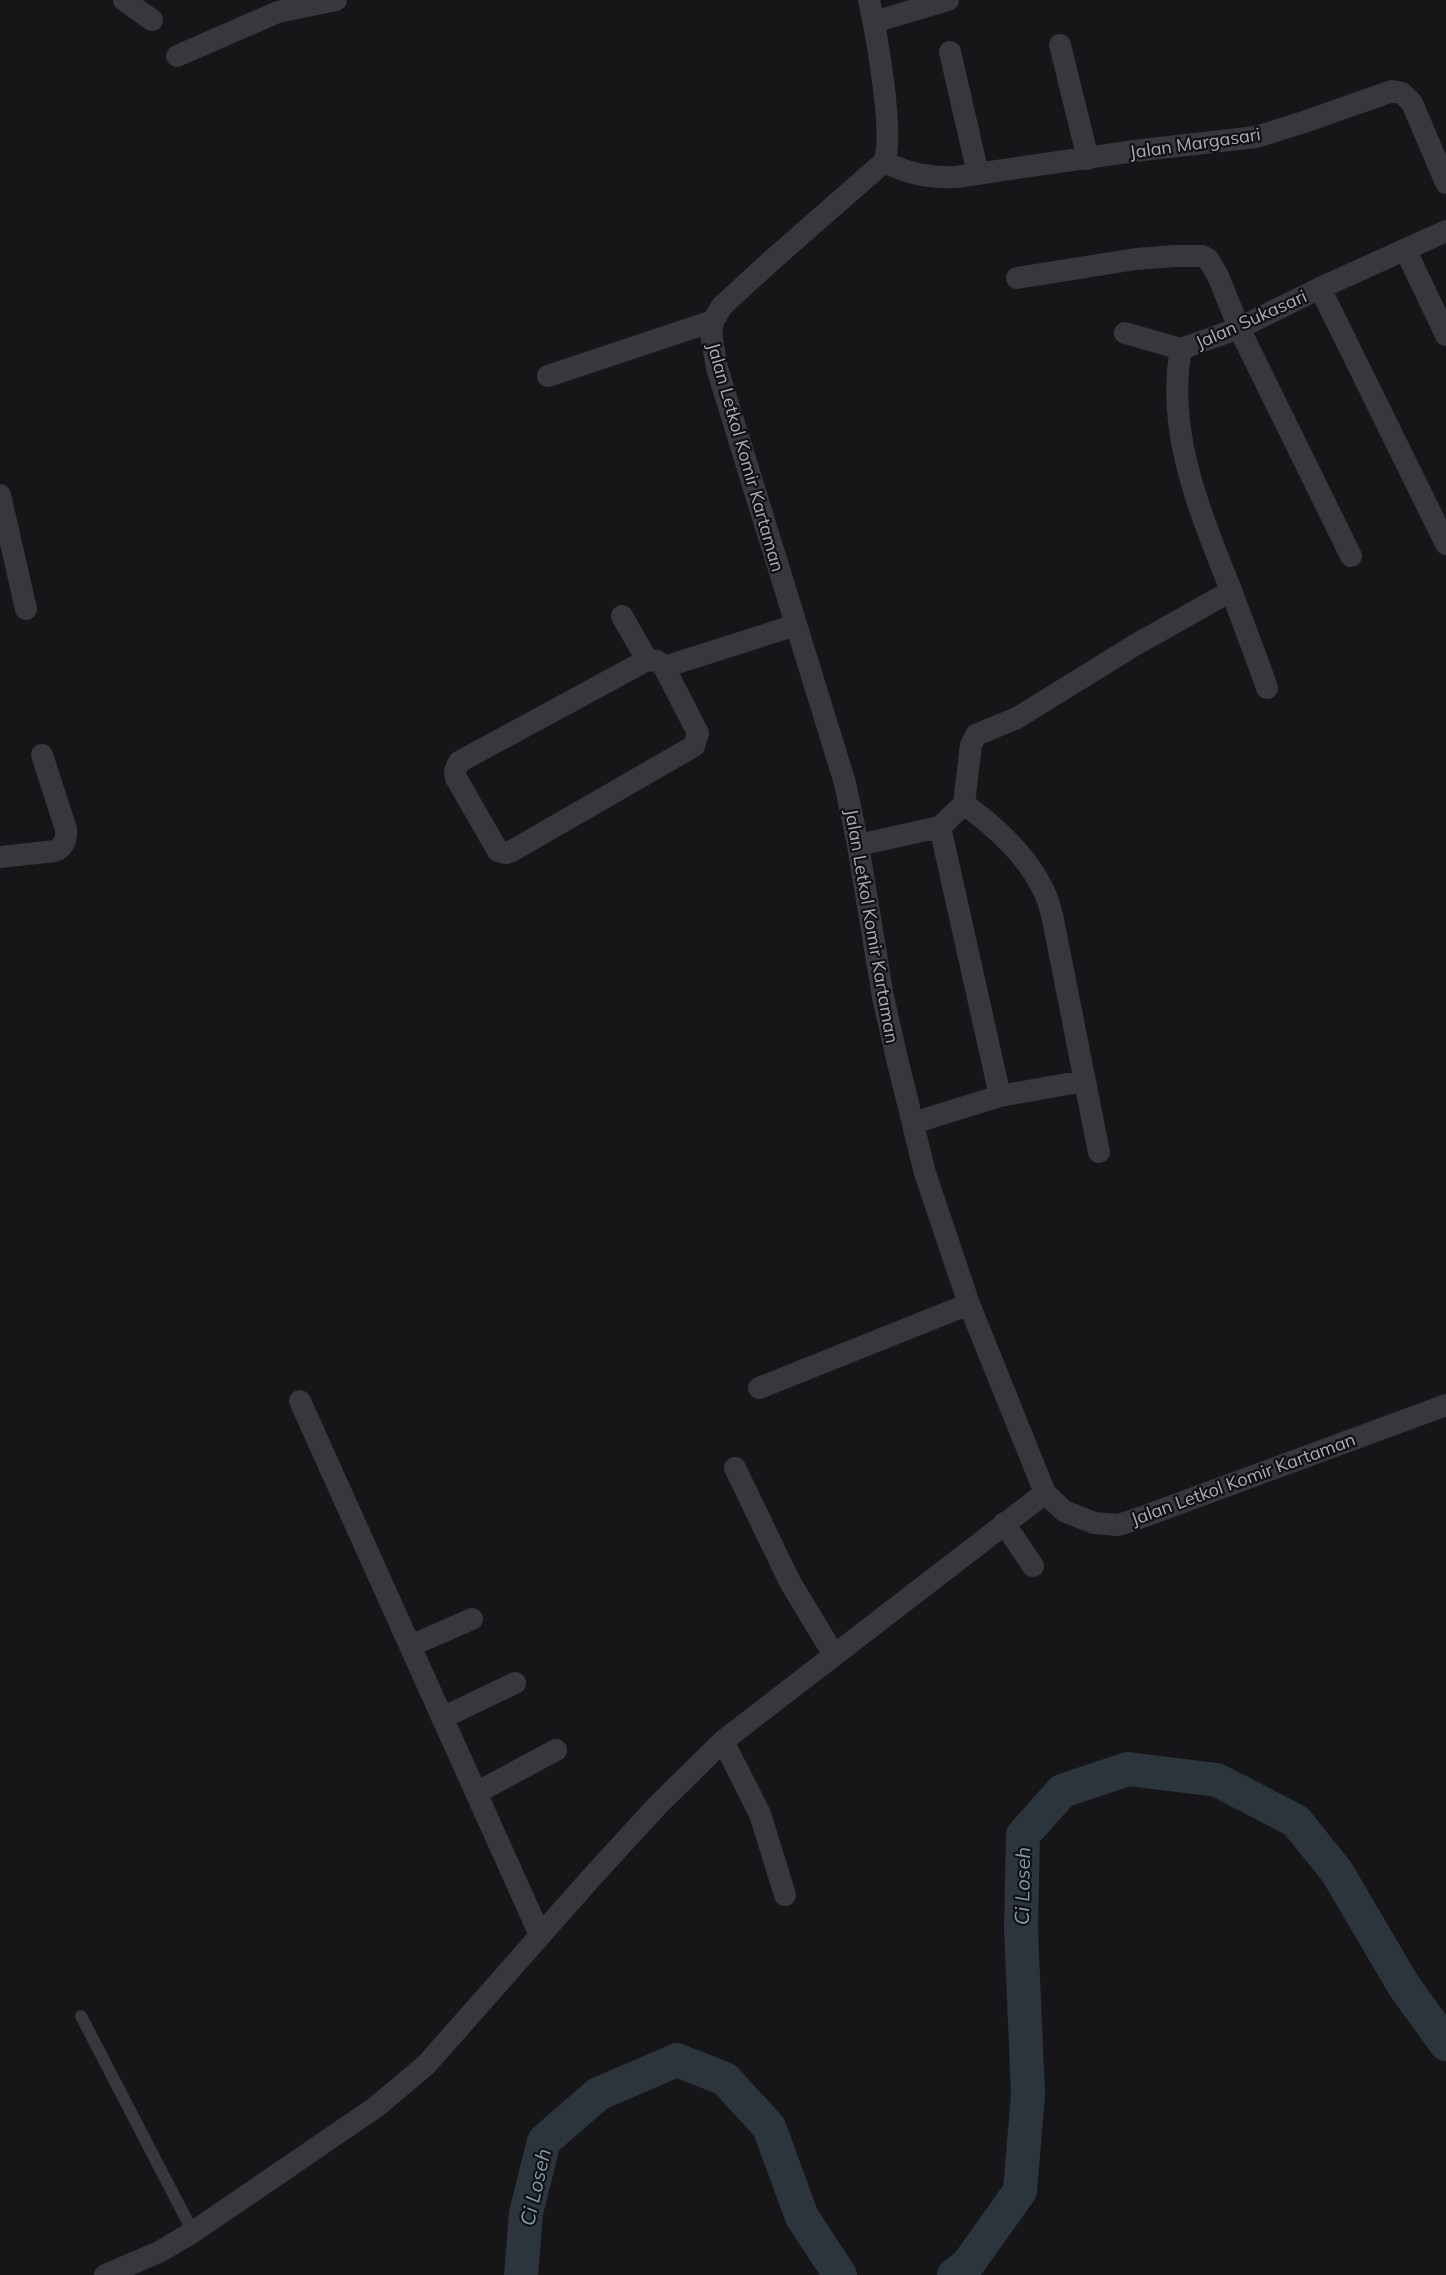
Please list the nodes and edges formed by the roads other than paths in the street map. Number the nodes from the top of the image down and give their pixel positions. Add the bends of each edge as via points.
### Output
1 (124, 0) edge
2 (336, 0) edge
3 (869, 0) edge
4 (948, 0) edge
5 (152, 20) dead end
6 (874, 22) junction
7 (1060, 45) dead end
8 (950, 52) dead end
9 (177, 56) dead end
10 (1088, 159) junction
11 (884, 162) junction
12 (978, 174) junction
13 (1446, 183) edge
14 (1446, 231) edge
15 (1406, 251) junction
16 (1017, 278) dead end
17 (1320, 288) junction
18 (713, 321) junction
19 (1239, 328) junction
20 (1125, 333) dead end
21 (1446, 335) edge
22 (1181, 349) junction
23 (548, 376) dead end
24 (0, 495) edge
25 (1446, 544) edge
26 (1351, 556) dead end
27 (1231, 591) junction
28 (26, 609) dead end
29 (622, 616) dead end
30 (796, 625) junction
31 (656, 664) junction
32 (1267, 688) dead end
33 (42, 755) dead end
34 (964, 804) junction
35 (940, 827) junction
36 (858, 845) junction
37 (0, 857) edge
38 (1084, 1081) junction
39 (1000, 1096) junction
40 (913, 1123) junction
41 (1100, 1152) dead end
42 (969, 1304) junction
43 (759, 1388) dead end
44 (300, 1401) dead end
45 (1446, 1405) edge
46 (735, 1468) dead end
47 (1045, 1493) junction
48 (1004, 1523) junction
49 (1033, 1566) dead end
50 (472, 1619) dead end
51 (410, 1646) junction
52 (834, 1655) junction
53 (514, 1683) dead end
54 (442, 1718) junction
55 (723, 1741) junction
56 (556, 1750) dead end
57 (476, 1793) junction
58 (785, 1895) dead end
59 (540, 1935) junction
60 (81, 2016) dead end
61 (192, 2232) junction
62 (105, 2275) edge

1 - 5 street
2 - 9 street via 278,12
3 - 6 street
4 - 6 street
6 - 11 street via 887,127 888,153
7 - 10 street
8 - 12 street
10 - 12 street, Jalan Margasari
10 - 13 street, Jalan Margasari via 1256,137 1392,91 1402,93 1412,103
11 - 12 street, Jalan Margasari via 912,174 935,178
11 - 18 street, Jalan Letkol Komir Kartaman via 735,293
14 - 15 street, Jalan Sukasari
15 - 17 street, Jalan Sukasari
15 - 21 street
16 - 19 street via 1136,259 1202,256 1212,263
17 - 19 street, Jalan Sukasari
17 - 25 street
18 - 23 street
18 - 30 street, Jalan Letkol Komir Kartaman via 711,341 717,368
19 - 22 street, Jalan Sukasari
19 - 26 street
20 - 22 street
22 - 27 street, Jalan Sukasari via 1177,386 1192,487
24 - 28 street
27 - 32 street, Jalan Sukasari
27 - 34 street via 1017,718 976,735 971,745
29 - 31 street
30 - 31 street
30 - 36 street, Jalan Letkol Komir Kartaman via 842,774
31 - 31 street via 698,733 694,746 514,850 498,851 456,777 459,762
33 - 37 street via 66,829 65,841 55,851
34 - 35 street
34 - 38 street via 1022,859 1047,897
35 - 36 street
35 - 39 street
36 - 40 street, Jalan Letkol Komir Kartaman via 883,997
38 - 39 street
38 - 41 street
39 - 40 street
40 - 42 street, Jalan Letkol Komir Kartaman via 925,1173
42 - 43 street
42 - 47 street, Jalan Letkol Komir Kartaman
44 - 51 street
45 - 47 street, Jalan Letkol Komir Kartaman via 1118,1525 1102,1525 1075,1516
46 - 52 street via 785,1572
47 - 48 street
48 - 49 street
48 - 52 street
50 - 51 street
51 - 54 street
52 - 55 street
53 - 54 street
54 - 57 street
55 - 58 street via 760,1814
55 - 59 street via 657,1806
56 - 57 street
57 - 59 street
59 - 61 street via 426,2065 376,2107
60 - 61 lane
61 - 62 street via 159,2252

